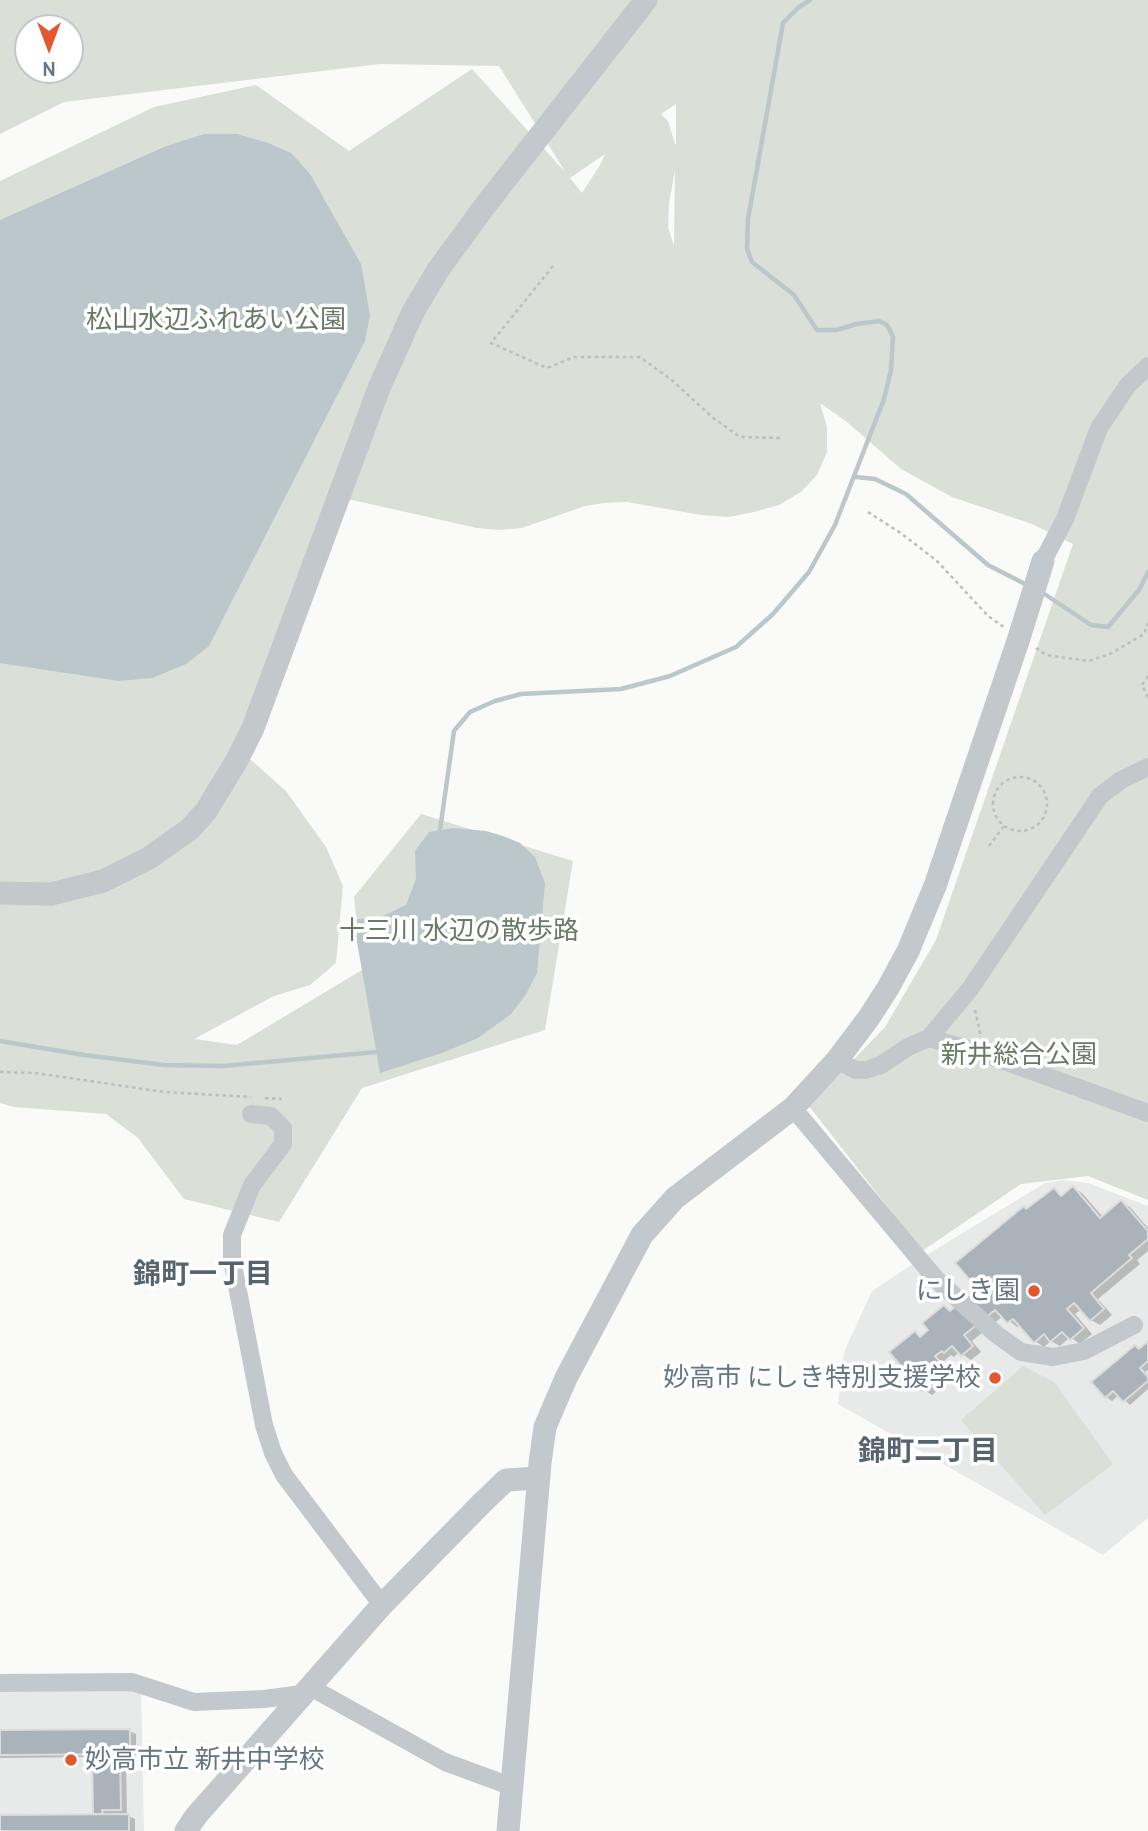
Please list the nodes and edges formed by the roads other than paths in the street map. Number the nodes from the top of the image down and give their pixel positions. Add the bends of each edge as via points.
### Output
1 (646, 0) edge
2 (1148, 366) edge
3 (1043, 561) joint
4 (1148, 767) edge
5 (0, 893) edge
6 (929, 1038) junction
7 (837, 1060) junction
8 (793, 1108) junction
9 (1148, 1113) edge
10 (251, 1114) dead end
11 (1134, 1325) dead end
12 (539, 1478) junction
13 (382, 1605) junction
14 (0, 1683) edge
15 (306, 1691) junction
16 (513, 1787) junction
17 (186, 1831) edge
18 (508, 1831) edge

1 - 5 street via 476,217 413,312 379,388 253,728 206,811 190,829 149,858 103,881 51,894
2 - 3 street via 1128,385 1099,429 1065,519
3 - 7 street, bridge via 1021,640 920,924 888,988
4 - 6 street via 1101,796 970,989
6 - 7 street via 866,1070 855,1070
6 - 9 street
7 - 8 street
8 - 11 street via 936,1279 1021,1352 1053,1357 1084,1351
8 - 12 street via 675,1198 642,1235 545,1426
10 - 13 street via 271,1116 284,1128 284,1144 252,1185 232,1235 232,1260 264,1424 284,1475
12 - 13 street via 506,1480
12 - 16 street
13 - 15 street
14 - 15 street via 132,1682 194,1702 264,1699
15 - 16 street via 445,1762
15 - 17 street
16 - 18 street

